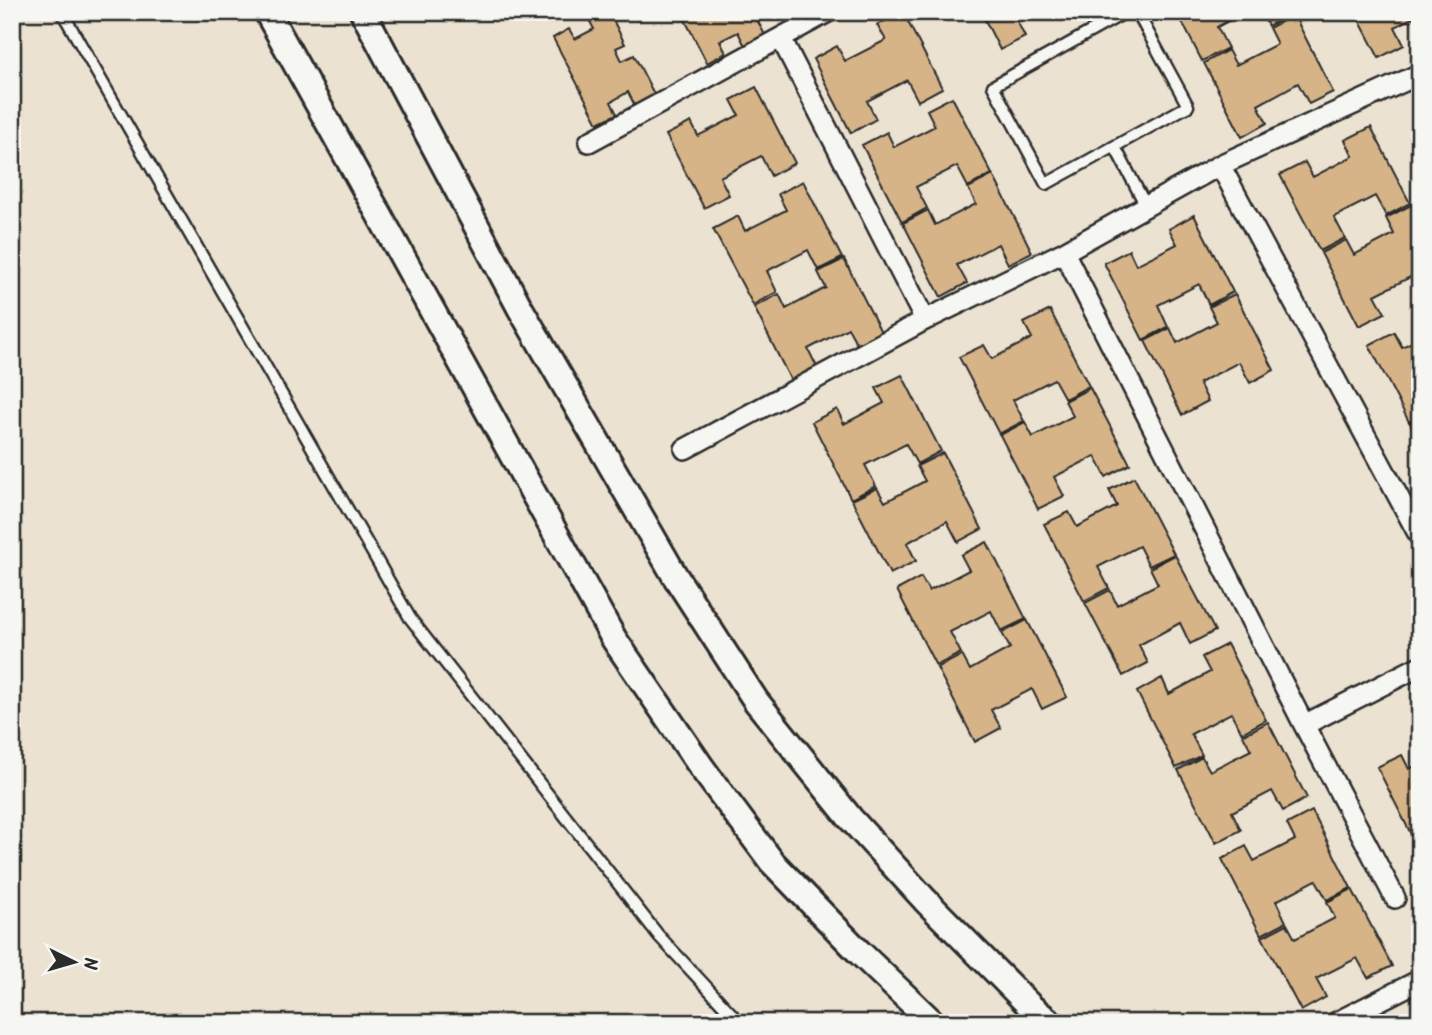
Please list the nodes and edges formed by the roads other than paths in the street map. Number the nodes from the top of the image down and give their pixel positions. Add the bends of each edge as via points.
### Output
1 (62, 12) edge
2 (363, 12) edge
3 (828, 12) edge
4 (1126, 12) edge
5 (1137, 12) edge
6 (276, 16) edge
7 (802, 18) edge
8 (781, 38) junction
9 (1420, 74) edge
10 (589, 142) dead end
11 (1115, 147) junction
12 (1220, 165) junction
13 (1146, 206) junction
14 (1063, 252) junction
15 (925, 320) junction
16 (685, 449) dead end
17 (1420, 537) edge
18 (1420, 666) edge
19 (1304, 725) junction
20 (1395, 898) dead end
21 (1420, 980) edge
22 (740, 1023) edge
23 (933, 1023) edge
24 (1051, 1023) edge
25 (1335, 1023) edge

1 - 22 lane via 410,618 659,936
2 - 24 street via 527,319 675,576 756,701 850,818
3 - 7 street
4 - 11 lane via 993,86 1046,184
5 - 11 lane via 1188,106
6 - 23 street via 614,639 772,862
7 - 8 street
8 - 10 street
8 - 15 street
9 - 12 street
11 - 13 lane
12 - 13 street
12 - 17 street
13 - 14 street
14 - 15 street
14 - 19 street
15 - 16 street
18 - 19 street
19 - 20 street
21 - 25 street

